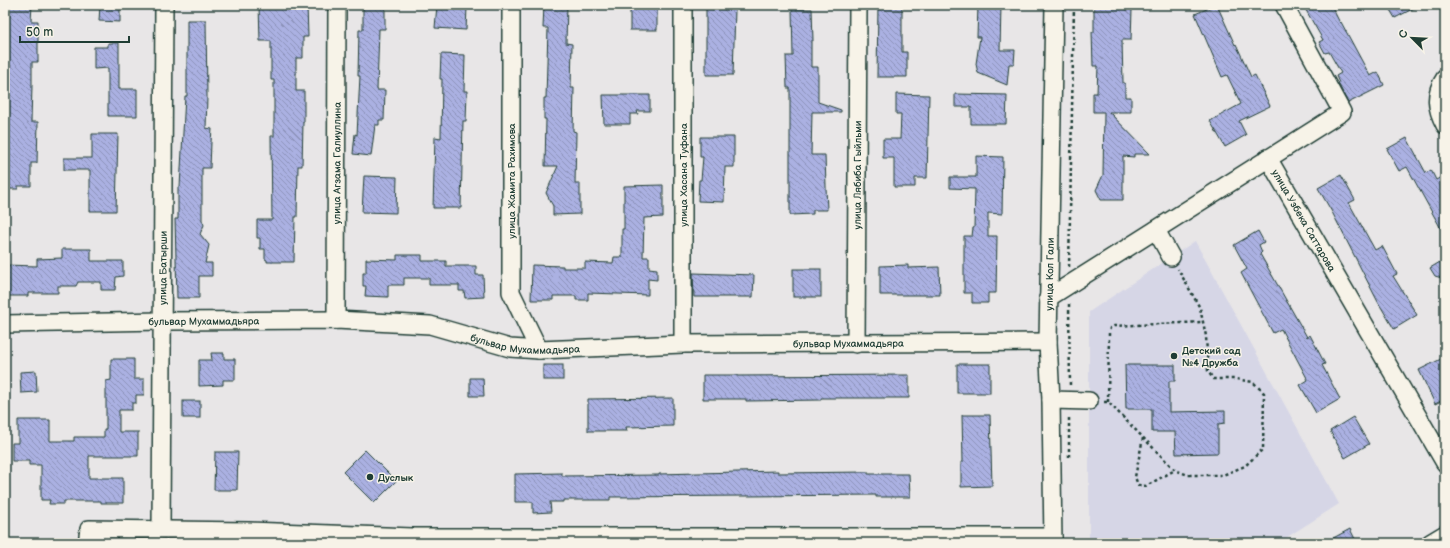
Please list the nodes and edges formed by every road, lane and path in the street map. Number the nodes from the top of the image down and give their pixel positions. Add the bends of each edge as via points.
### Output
1 (164, 5) edge
2 (337, 5) edge
3 (511, 5) edge
4 (683, 5) edge
5 (858, 5) edge
6 (1054, 5) edge
7 (1284, 5) edge
8 (1445, 78) edge
9 (1445, 125) edge
10 (1268, 158) junction
11 (1156, 230) junction
12 (1171, 257) joint
13 (1048, 298) junction
14 (336, 320) junction
15 (162, 321) junction
16 (1203, 322) junction
17 (5, 324) edge
18 (1048, 342) junction
19 (683, 344) junction
20 (856, 344) junction
21 (539, 350) junction
22 (1051, 400) junction
23 (1089, 401) joint
24 (1108, 402) junction
25 (1143, 438) junction
26 (1445, 463) edge
27 (1175, 470) junction
28 (161, 530) junction
29 (1445, 534) edge
30 (88, 536) edge
31 (249, 537) edge
32 (412, 540) edge
33 (1053, 540) edge
34 (1430, 543) edge

1 - 15 street, улица Батырши
2 - 14 street, улица Агзама Галиуллина
3 - 21 street, улица Жамита Рахимова via 511,292
4 - 19 street, улица Хасана Туфана
5 - 20 street, улица Лябиба Гыйльми
6 - 13 street, улица Кол Гали
7 - 10 street, улица Узбека Саттарова via 1342,112
8 - 9 street via 1436,100
10 - 11 street
10 - 26 street, улица Узбека Саттарова
11 - 12 street
11 - 13 street
12 - 16 path via 1200,308
13 - 18 street, улица Кол Гали
14 - 15 street, бульвар Мухаммадьяра
14 - 21 street, бульвар Мухаммадьяра via 430,325 510,348
15 - 17 street, бульвар Мухаммадьяра
15 - 28 street, улица Батырши
16 - 24 path via 1110,328
16 - 27 path via 1208,371 1213,378 1253,382 1264,393 1263,449 1245,466 1223,475 1188,475
18 - 20 street, бульвар Мухаммадьяра
18 - 22 street, улица Кол Гали
19 - 20 street, бульвар Мухаммадьяра
19 - 21 street, бульвар Мухаммадьяра
22 - 23 street
22 - 33 street, улица Кол Гали
23 - 24 path
24 - 25 path
25 - 27 path
25 - 27 path via 1135,477 1138,485 1146,486
28 - 30 street
28 - 31 street
29 - 34 street
31 - 32 street
32 - 33 street

